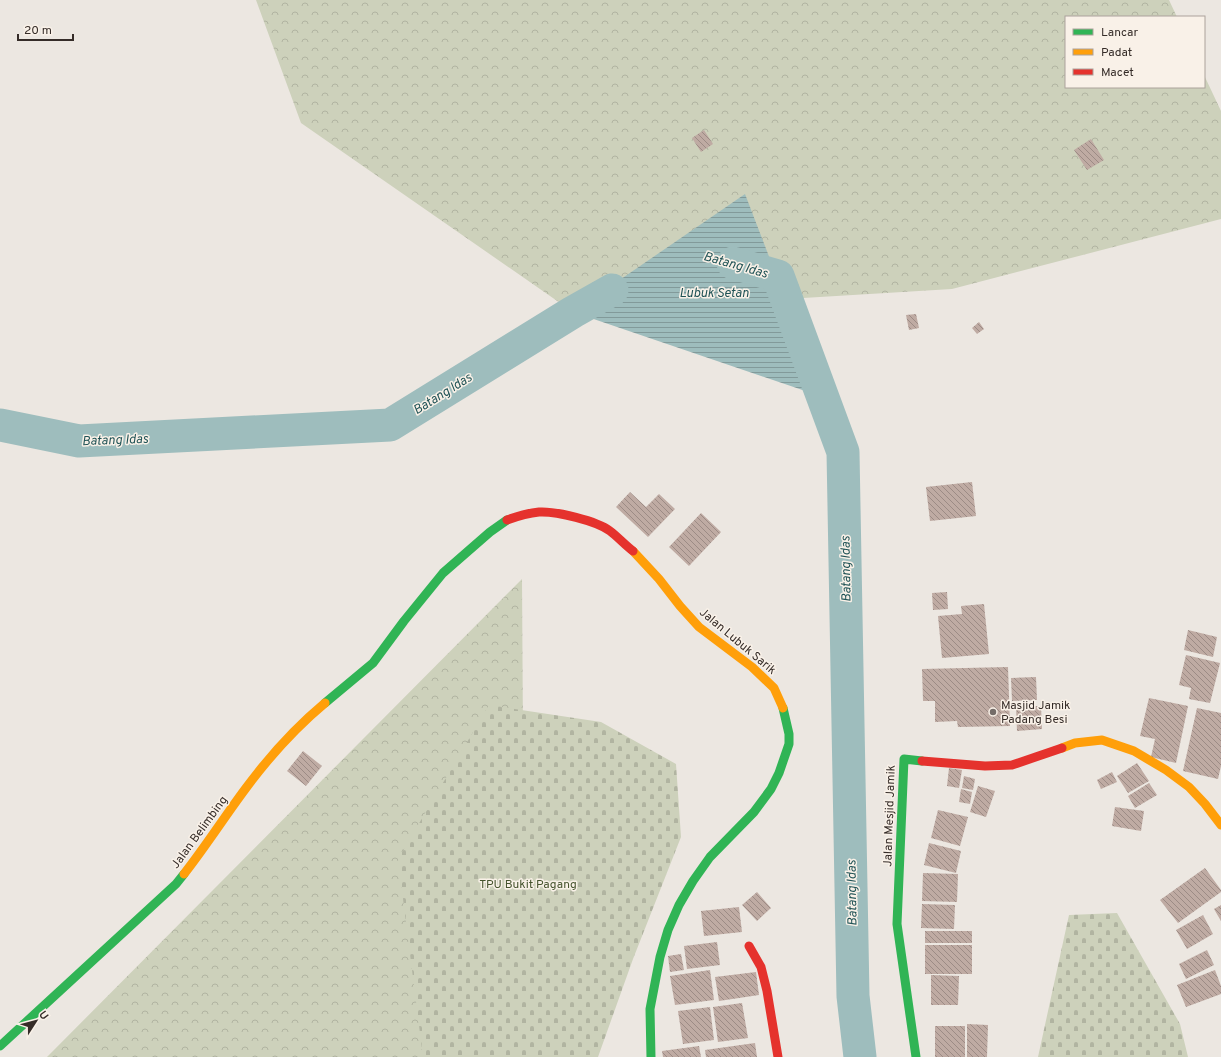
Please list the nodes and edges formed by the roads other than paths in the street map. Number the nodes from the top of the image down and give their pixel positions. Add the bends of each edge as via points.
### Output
1 (404, 621) joint
2 (1221, 825) edge
3 (750, 946) dead end
4 (0, 1046) edge
5 (651, 1057) edge
6 (778, 1057) edge
7 (916, 1057) edge

1 - 4 street, Jalan Belimbing via 372,663 307,718 282,744 246,788 176,884
1 - 5 street, Jalan Lubuk Sarik via 443,573 506,520 525,514 556,513 608,530 645,564 699,627 747,663 774,688 783,707 789,744 771,789 754,812 710,857 693,881 671,924 660,957 650,1009
2 - 7 street, Jalan Mesjid Jamik via 1206,804 1172,774 1134,752 1102,740 1075,743 1012,765 985,766 904,759 897,924
3 - 6 street via 761,967

